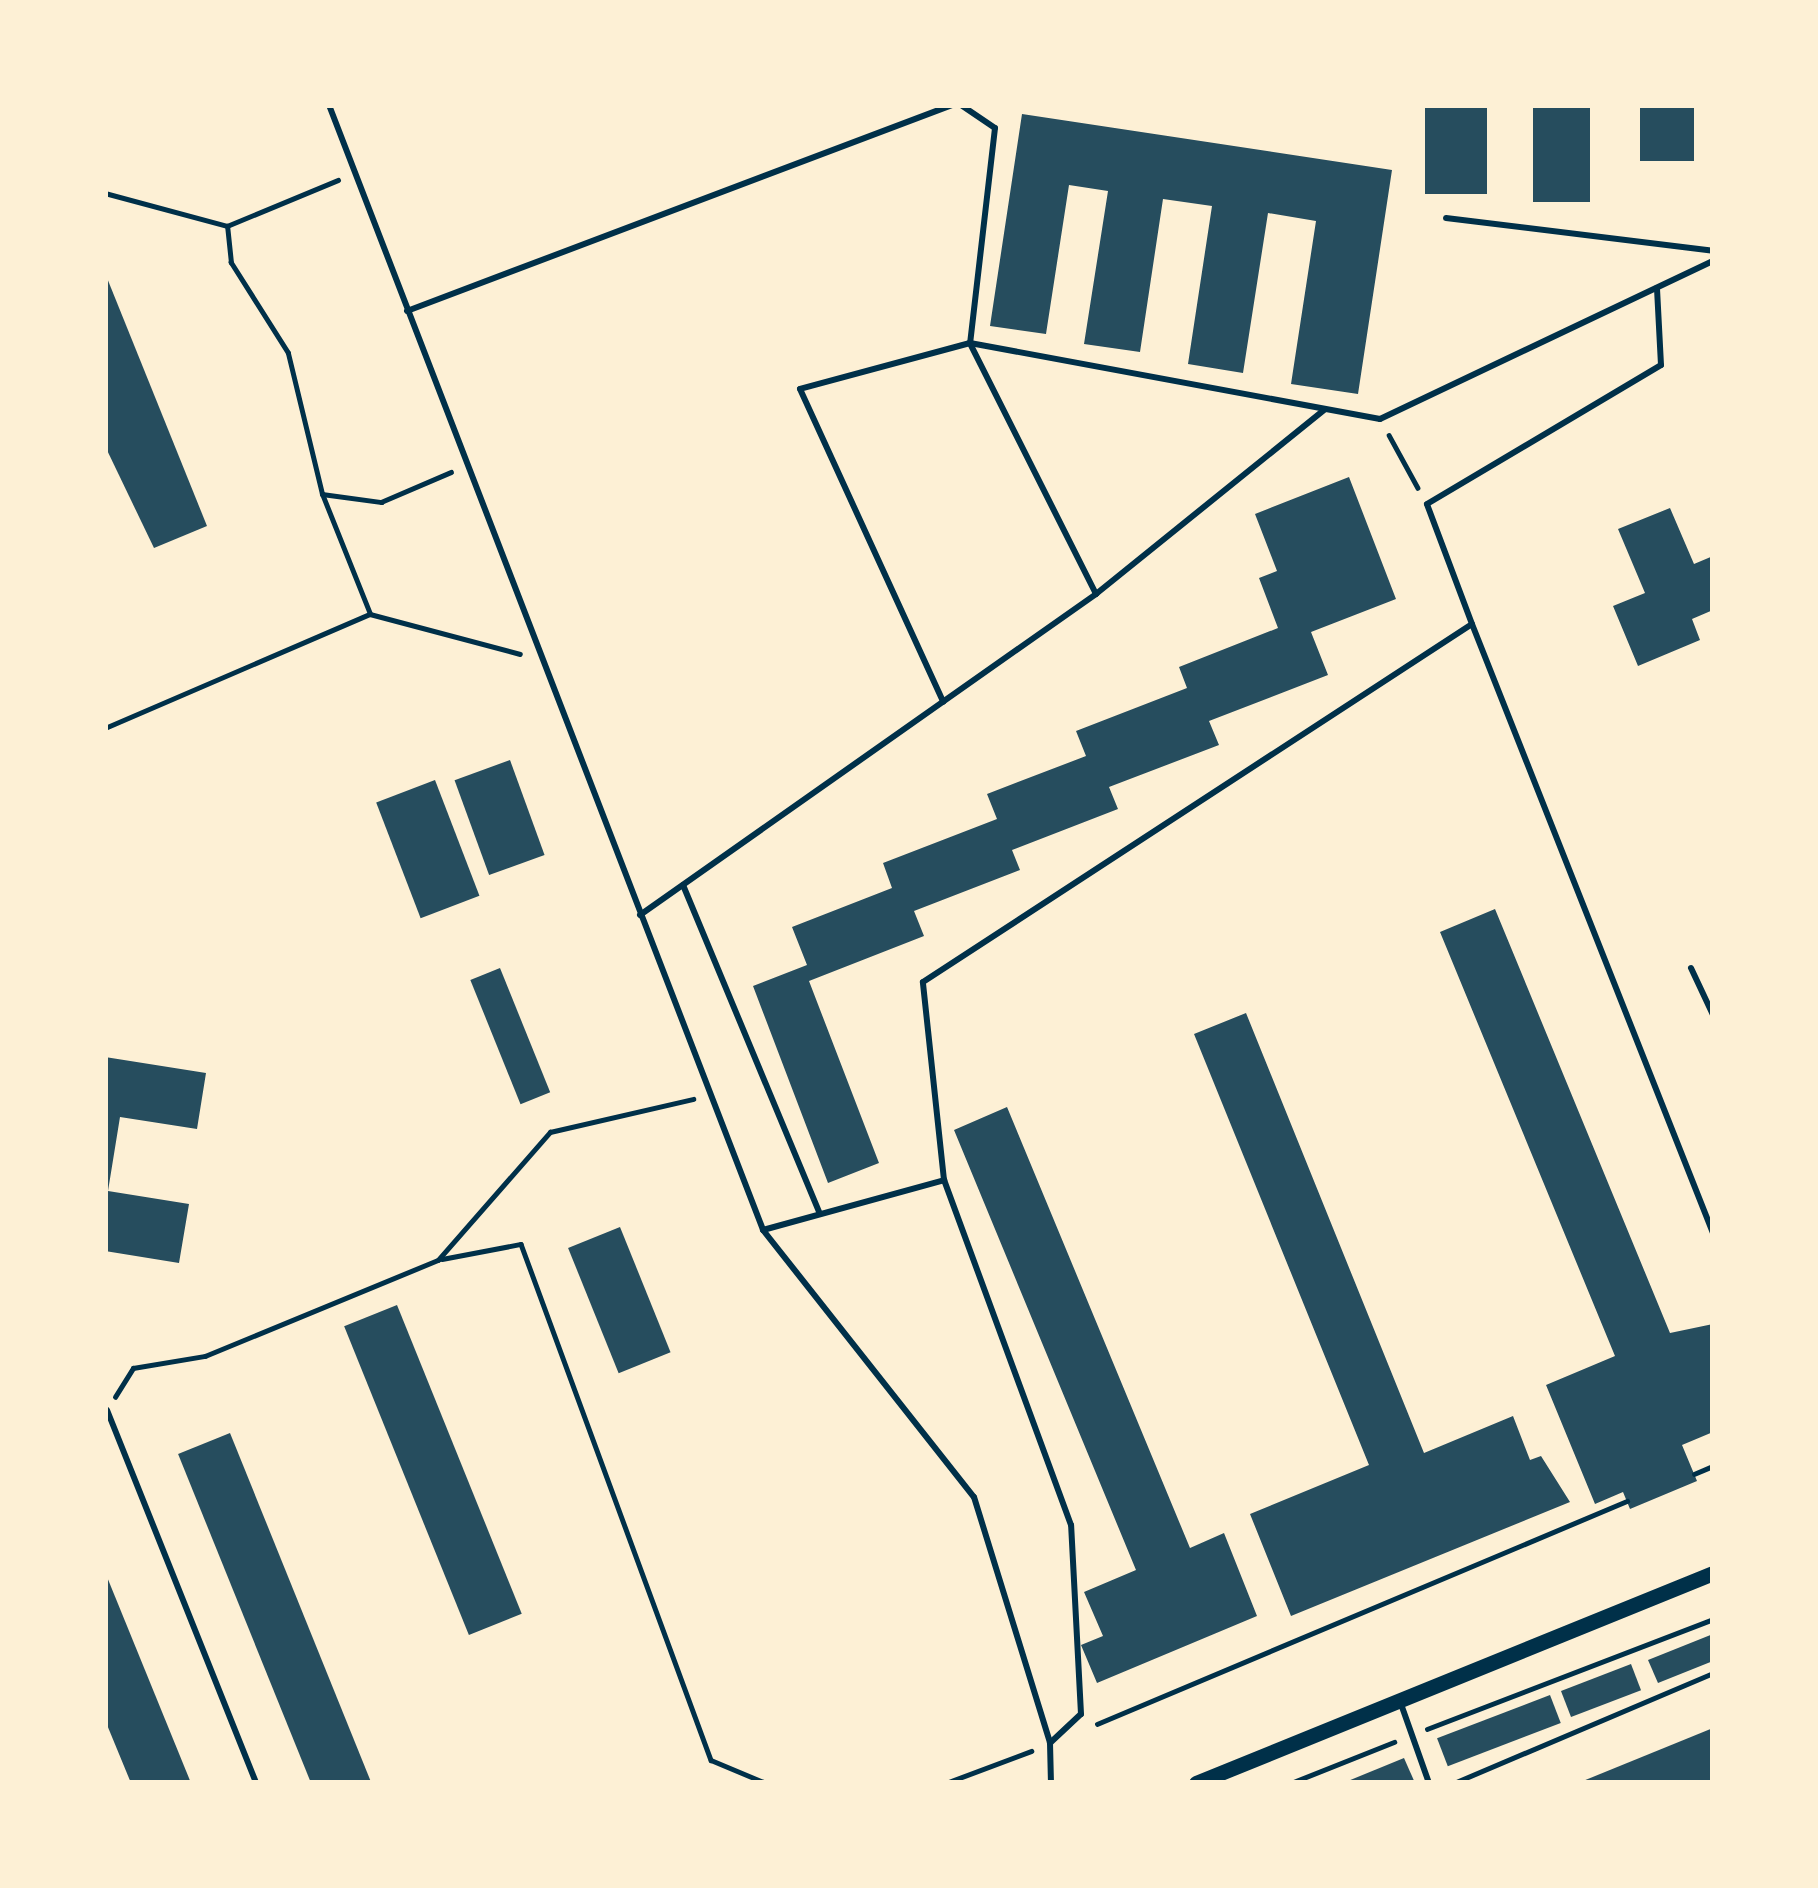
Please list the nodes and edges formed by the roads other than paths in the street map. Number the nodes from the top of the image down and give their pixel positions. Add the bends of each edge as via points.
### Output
1 (329, 105) edge
2 (957, 105) edge
3 (1446, 218) dead end
4 (1713, 251) edge
5 (1713, 261) edge
6 (1657, 287) junction
7 (407, 311) junction
8 (970, 343) junction
9 (1325, 409) junction
10 (1096, 594) junction
11 (1472, 624) junction
12 (943, 702) junction
13 (683, 885) junction
14 (640, 916) junction
15 (1691, 968) dead end
16 (1713, 1016) edge
17 (944, 1180) junction
18 (820, 1214) junction
19 (763, 1230) junction
20 (1713, 1233) edge
21 (107, 1410) edge
22 (1713, 1573) edge
23 (1400, 1700) junction
24 (1050, 1743) junction
25 (1237, 1775) edge
26 (256, 1783) edge
27 (1051, 1783) edge
28 (1196, 1783) edge
29 (1430, 1783) edge

1 - 7 lane
2 - 7 lane
2 - 8 lane via 995,128
3 - 4 lane
5 - 6 lane
6 - 9 lane via 1380,419
6 - 11 lane via 1660,364 1427,504
7 - 14 lane
8 - 9 lane
8 - 10 lane
8 - 12 lane via 800,389
9 - 10 lane
10 - 12 lane
11 - 17 lane via 923,982
11 - 20 lane
12 - 13 lane
13 - 14 lane
13 - 18 lane
14 - 19 lane
15 - 16 lane
17 - 18 lane
17 - 24 lane via 1071,1525 1082,1714
18 - 19 lane
19 - 24 lane via 974,1497
21 - 26 lane
22 - 23 street
23 - 25 street
23 - 29 lane
24 - 27 lane
25 - 28 street

